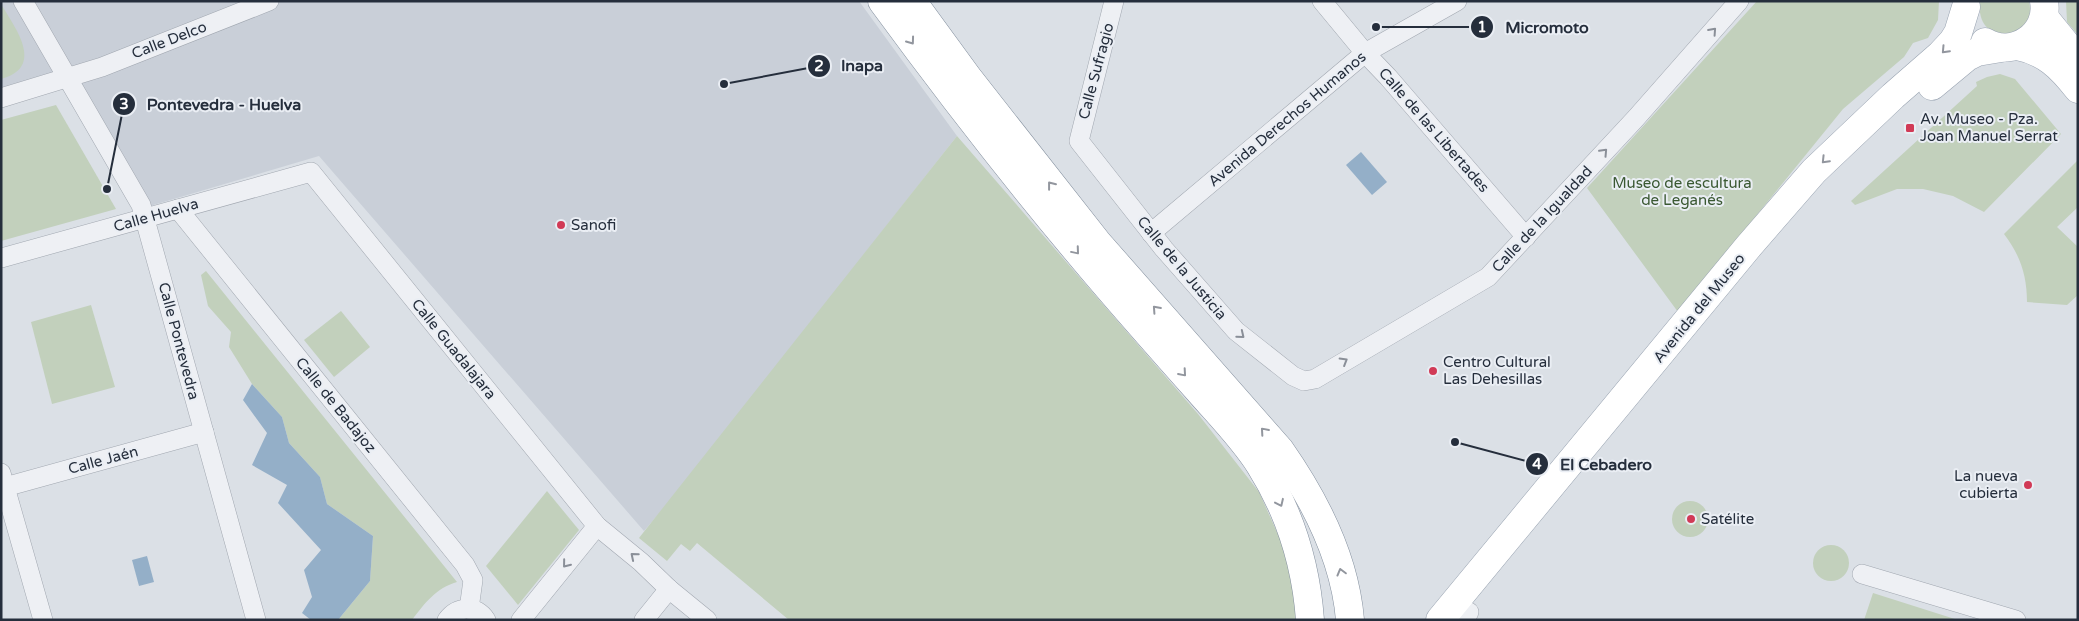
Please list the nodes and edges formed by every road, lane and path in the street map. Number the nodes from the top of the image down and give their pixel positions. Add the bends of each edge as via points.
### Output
1 (23, 1) edge
2 (269, 1) edge
3 (882, 1) edge
4 (912, 1) edge
5 (1114, 1) edge
6 (1322, 1) edge
7 (1457, 1) edge
8 (1739, 1) edge
9 (1967, 4) edge
10 (2044, 9) edge
11 (2009, 47) junction
12 (1364, 52) junction
13 (2078, 60) edge
14 (68, 77) junction
15 (2078, 88) edge
16 (1, 98) edge
17 (1079, 141) joint
18 (311, 172) joint
19 (178, 209) junction
20 (145, 218) junction
21 (1151, 233) junction
22 (1526, 237) junction
23 (1, 258) edge
24 (1301, 380) joint
25 (204, 432) junction
26 (3, 483) edge
27 (597, 526) junction
28 (1862, 574) dead end
29 (669, 589) junction
30 (470, 609) junction
31 (1453, 618) edge
32 (43, 620) edge
33 (256, 620) edge
34 (447, 620) edge
35 (486, 620) edge
36 (521, 620) edge
37 (644, 620) edge
38 (707, 620) edge
39 (1310, 620) edge
40 (1350, 620) edge
41 (2016, 620) edge

1 - 14 street, Calle Pontevedra
2 - 14 street, Calle Delco via 102,67
3 -> 39 main road via 948,91 1072,245 1259,464 1294,538 1302,565
40 -> 4 main road via 1341,571 1300,478 1280,450 1096,242 969,80
5 - 17 street, Calle Sufragio
6 - 12 street, Calle de las Libertades
7 - 12 street, Avenida Derechos Humanos
22 -> 8 street, Calle de la Igualdad
9 - 11 main road via 1968,22 1976,34 1987,44
9 -> 31 main road, Avenida del Museo via 1953,41 1814,171 1748,247
10 - 11 main road via 2034,35
10 - 13 main road
11 - 15 main road via 2032,50 2047,57
11 - 31 main road, Avenida del Museo via 1976,52 1961,61 1836,174 1491,584
12 - 21 street, Avenida Derechos Humanos
12 - 22 street, Calle de las Libertades
14 - 16 street, Calle Delco
14 - 20 street, Calle Pontevedra via 127,179
17 - 21 street, Calle de la Justicia
18 - 19 street, Calle Huelva
18 - 27 street, Calle Guadalajara
19 - 20 street, Calle Huelva
19 - 30 street, Calle de Badajoz via 465,565 472,580
20 - 23 street, Calle Huelva
20 - 25 street, Calle Pontevedra
21 -> 24 street, Calle de la Justicia via 1236,331
24 -> 22 street, Calle de la Igualdad via 1316,379 1488,277
25 - 26 street, Calle Jaén
25 - 33 street, Calle Pontevedra
26 - 32 street
29 -> 27 street, Calle Guadalajara
27 -> 36 street
28 - 41 street
29 - 37 street
29 - 38 street, Calle Guadalajara
30 - 34 street via 455,612
30 - 35 street

